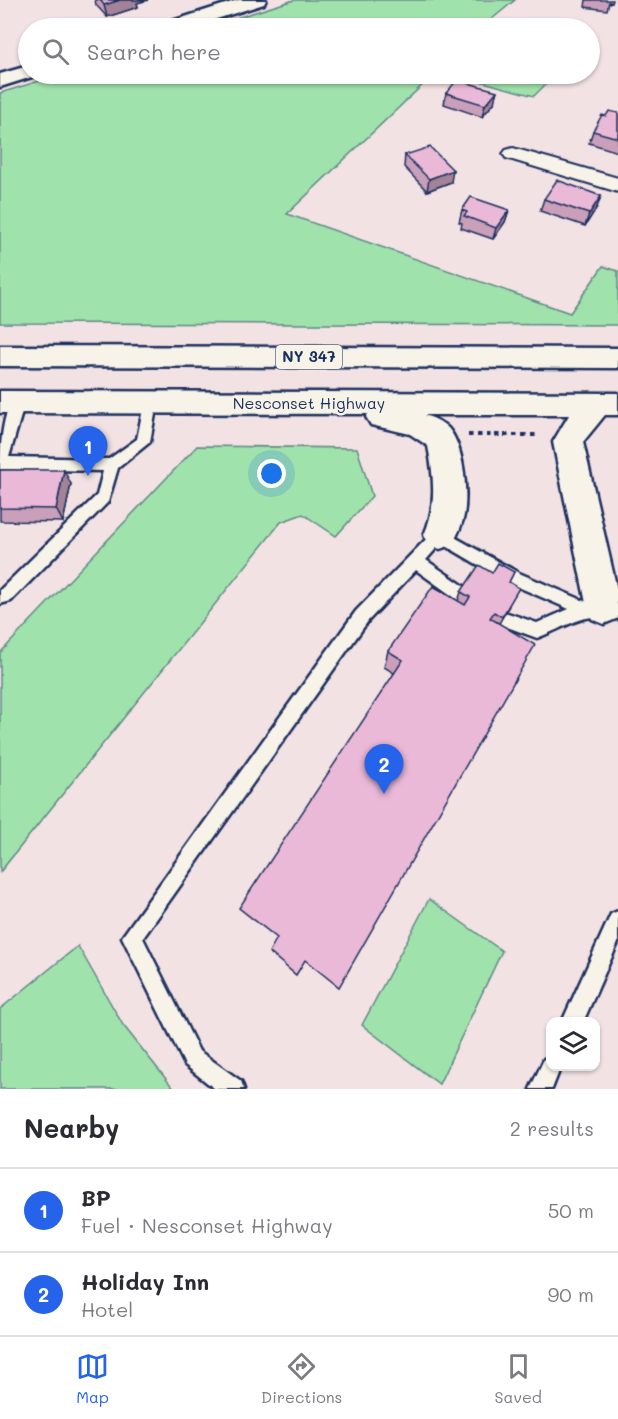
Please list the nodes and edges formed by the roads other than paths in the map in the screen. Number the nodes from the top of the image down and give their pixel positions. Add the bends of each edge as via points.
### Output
1 (257, 0) edge
2 (201, 18) edge
3 (18, 75) edge
4 (0, 81) edge
5 (513, 154) dead end
6 (618, 185) edge
7 (0, 356) edge
8 (618, 358) edge
9 (9, 402) edge
10 (150, 403) junction
11 (306, 404) junction
12 (607, 404) edge
13 (1, 463) edge
14 (112, 465) junction
15 (440, 535) junction
16 (415, 561) junction
17 (464, 595) edge
18 (0, 597) edge
19 (602, 610) edge
20 (502, 618) edge
21 (618, 921) edge
22 (574, 1017) edge
23 (549, 1071) edge
24 (233, 1089) edge
25 (541, 1089) edge

1 - 2 main road
3 - 4 main road
5 - 6 street
7 - 8 main road, NY 347
9 - 10 main road, Nesconset Highway
9 - 13 lane
10 - 11 main road, Nesconset Highway
10 - 14 lane via 143,442
11 - 12 main road, Nesconset Highway
11 - 15 main road via 414,423 438,436 444,452 450,504 447,524
12 - 19 main road via 570,435 568,450
13 - 14 lane
14 - 18 lane via 104,498
15 - 16 lane
15 - 19 lane via 514,578
16 - 17 lane
16 - 24 lane via 362,616 132,937 192,1058
19 - 20 lane via 537,631
21 - 22 lane
23 - 25 lane

